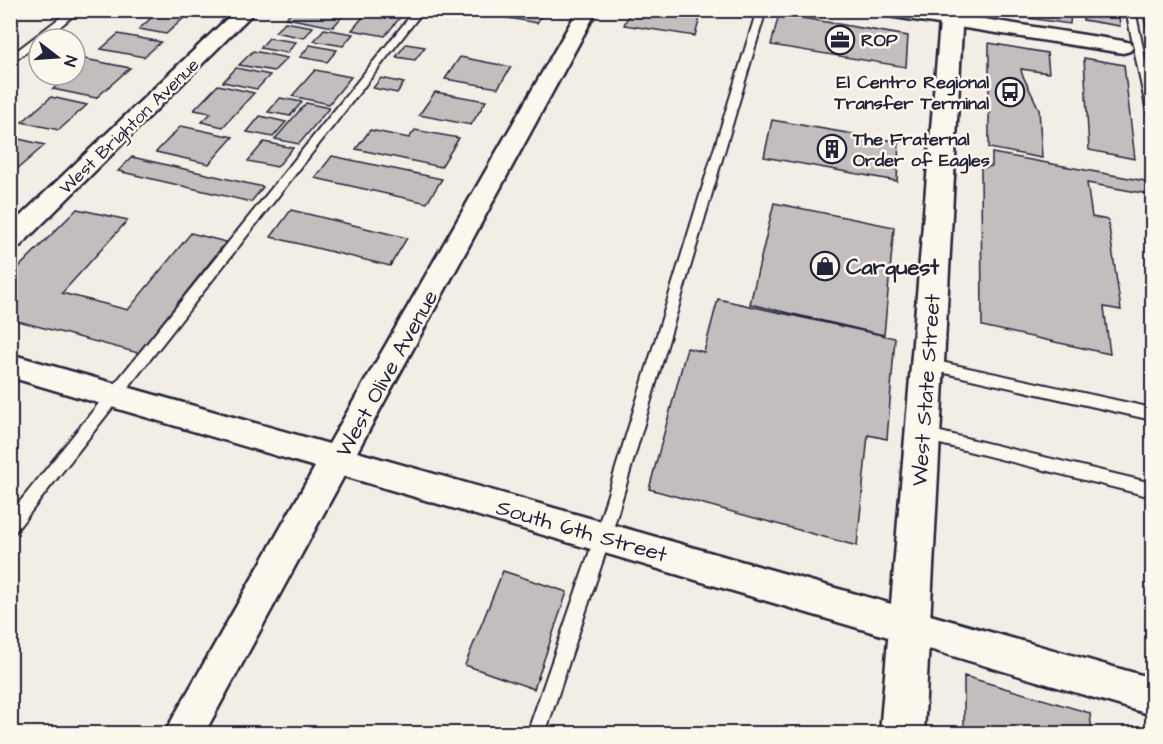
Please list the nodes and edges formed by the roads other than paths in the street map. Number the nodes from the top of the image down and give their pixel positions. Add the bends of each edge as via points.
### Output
1 (76, 10) edge
2 (247, 10) edge
3 (420, 10) edge
4 (588, 10) edge
5 (762, 10) edge
6 (888, 10) edge
7 (1130, 10) edge
8 (952, 15) edge
9 (54, 27) edge
10 (1123, 47) dead end
11 (27, 48) edge
12 (10, 61) edge
13 (1152, 112) edge
14 (10, 241) edge
15 (927, 364) junction
16 (10, 365) edge
17 (116, 395) junction
18 (1152, 414) edge
19 (922, 434) junction
20 (338, 459) junction
21 (1152, 490) edge
22 (10, 527) edge
23 (603, 536) junction
24 (908, 625) junction
25 (1152, 697) edge
26 (183, 734) edge
27 (536, 734) edge
28 (903, 734) edge

1 - 9 lane
2 - 14 street, West Brighton Avenue
3 - 17 lane
4 - 20 street, West Olive Avenue
5 - 23 lane
6 - 8 street
7 - 13 lane
8 - 10 street
8 - 15 street, West State Street
11 - 12 lane
15 - 18 lane
15 - 19 street, West State Street
16 - 17 street, South 6th Street
17 - 20 street, South 6th Street
17 - 22 lane
19 - 21 lane
19 - 24 street, West State Street
20 - 23 street, South 6th Street
20 - 26 street, West Olive Avenue
23 - 24 street, South 6th Street
23 - 27 lane
24 - 25 street, South 6th Street
24 - 28 street, West State Street

